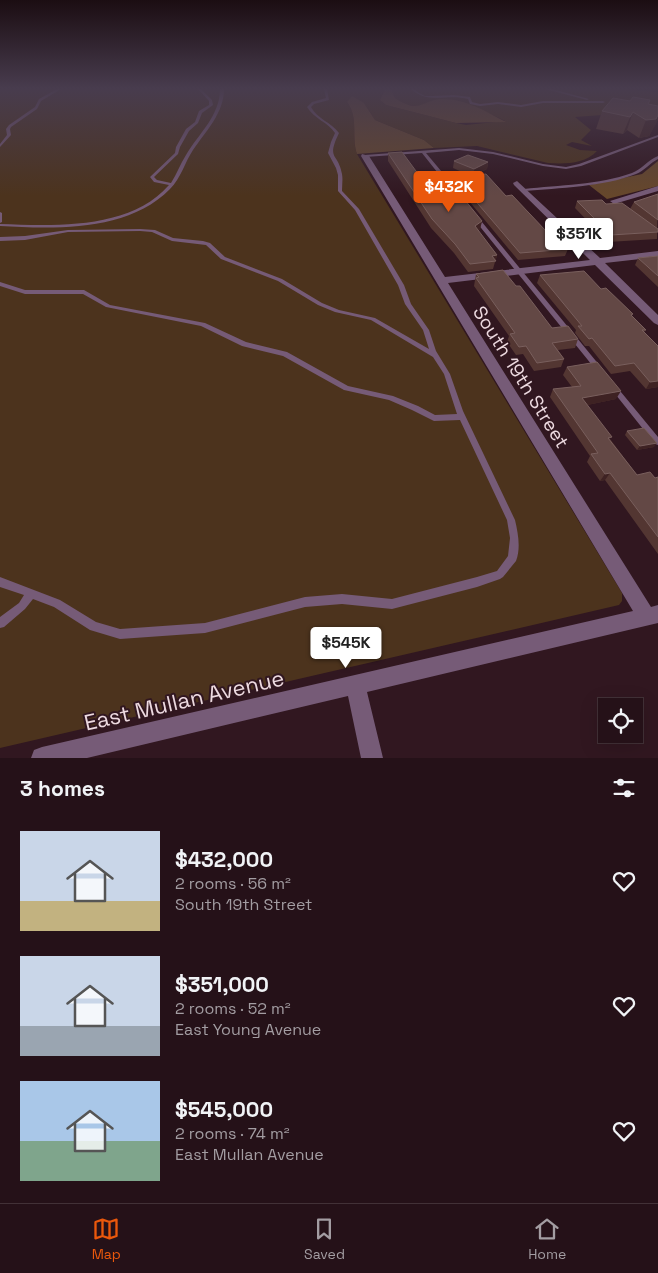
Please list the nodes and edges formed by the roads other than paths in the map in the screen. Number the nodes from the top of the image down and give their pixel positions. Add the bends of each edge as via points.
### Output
1 (12, 124) edge
2 (194, 124) edge
3 (210, 124) edge
4 (329, 124) edge
5 (658, 136) edge
6 (0, 146) edge
7 (423, 151) junction
8 (365, 156) joint
9 (658, 157) edge
10 (172, 184) junction
11 (521, 186) joint
12 (658, 188) edge
13 (459, 196) edge
14 (614, 201) joint
15 (622, 207) edge
16 (470, 211) edge
17 (0, 213) edge
18 (0, 223) edge
19 (0, 239) edge
20 (658, 254) edge
21 (598, 261) junction
22 (518, 272) junction
23 (440, 281) junction
24 (0, 284) edge
25 (658, 321) edge
26 (435, 355) junction
27 (603, 375) edge
28 (609, 383) edge
29 (462, 417) junction
30 (658, 442) edge
31 (0, 582) edge
32 (31, 593) junction
33 (652, 615) edge
34 (0, 622) edge
35 (356, 685) junction
36 (42, 758) edge
37 (372, 758) edge

1 - 6 lane
2 - 10 lane via 187,130 177,153 152,178
3 - 10 lane via 190,151
4 - 26 lane via 338,133 330,151 340,172 340,191 357,209 401,285 408,304 426,330
5 - 7 lane via 566,168 482,151
7 - 8 lane
7 - 13 lane
8 - 23 street, South 19th Street
9 - 11 lane via 628,175 599,181
10 - 18 lane via 158,198 114,219 41,227
11 - 21 street
12 - 14 street
14 - 15 lane
16 - 22 lane
17 - 18 lane
19 - 26 lane via 68,231 140,230 153,231 172,239 201,242 224,258 280,280 320,304 373,319
20 - 21 street
21 - 22 street
21 - 25 street
22 - 23 street
22 - 27 lane
23 - 33 street, South 19th Street
24 - 29 lane via 25,292 84,292 108,306 203,324 244,344 285,354 346,388 390,398 434,418
26 - 29 lane via 447,374
28 - 30 lane
29 - 32 lane via 511,520 513,558 500,574 392,604 342,599 305,602 205,628 144,634 120,634 94,626 57,603
31 - 32 lane
32 - 34 lane via 22,606
33 - 35 street, East Mullan Avenue
35 - 36 street, East Mullan Avenue
35 - 37 street

